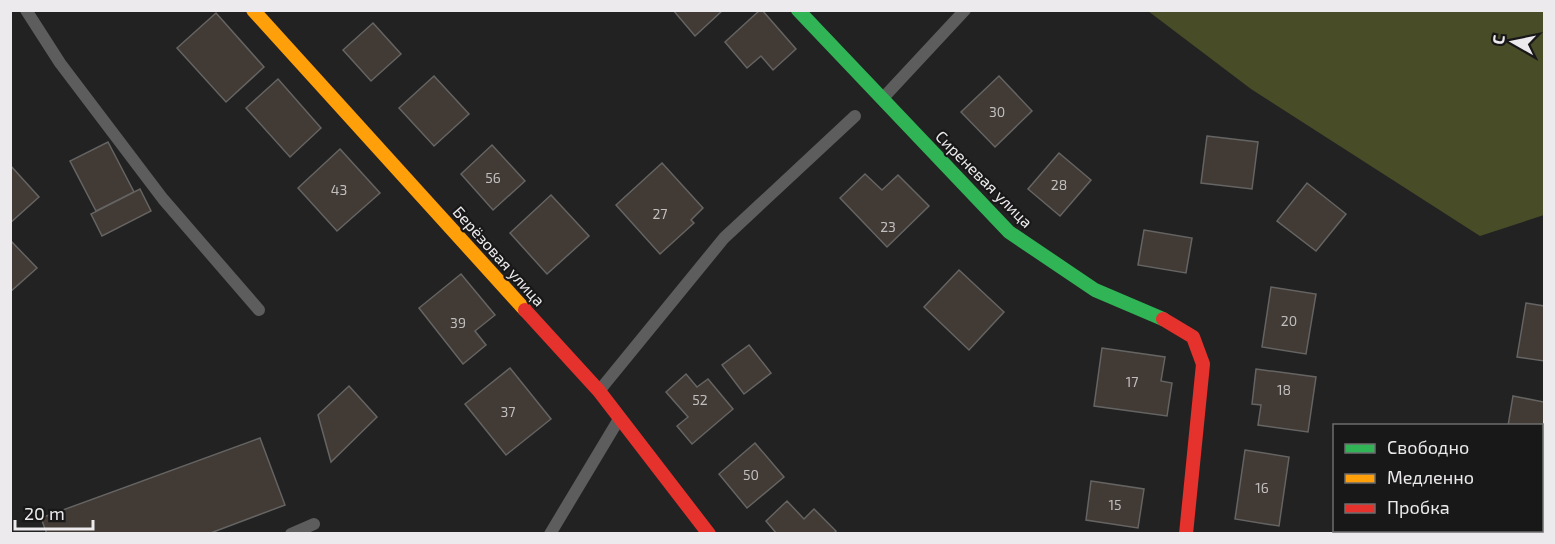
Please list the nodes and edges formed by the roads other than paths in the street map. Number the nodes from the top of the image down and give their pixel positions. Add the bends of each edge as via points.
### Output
1 (26, 10) edge
2 (253, 10) edge
3 (798, 10) edge
4 (965, 10) edge
5 (883, 99) junction
6 (855, 116) dead end
7 (259, 310) dead end
8 (599, 391) junction
9 (620, 418) junction
10 (314, 524) dead end
11 (291, 534) edge
12 (550, 534) edge
13 (709, 534) edge
14 (1186, 534) edge

1 - 7 lane via 60,63 163,199
2 - 8 street, Берёзовая улица
3 - 5 street, Сиреневая улица
4 - 5 lane
5 - 14 street, Сиреневая улица via 1009,232 1095,290 1169,321 1192,337 1203,364
6 - 8 lane via 724,238
8 - 9 street, Берёзовая улица
9 - 12 lane
9 - 13 street, Берёзовая улица
10 - 11 lane

